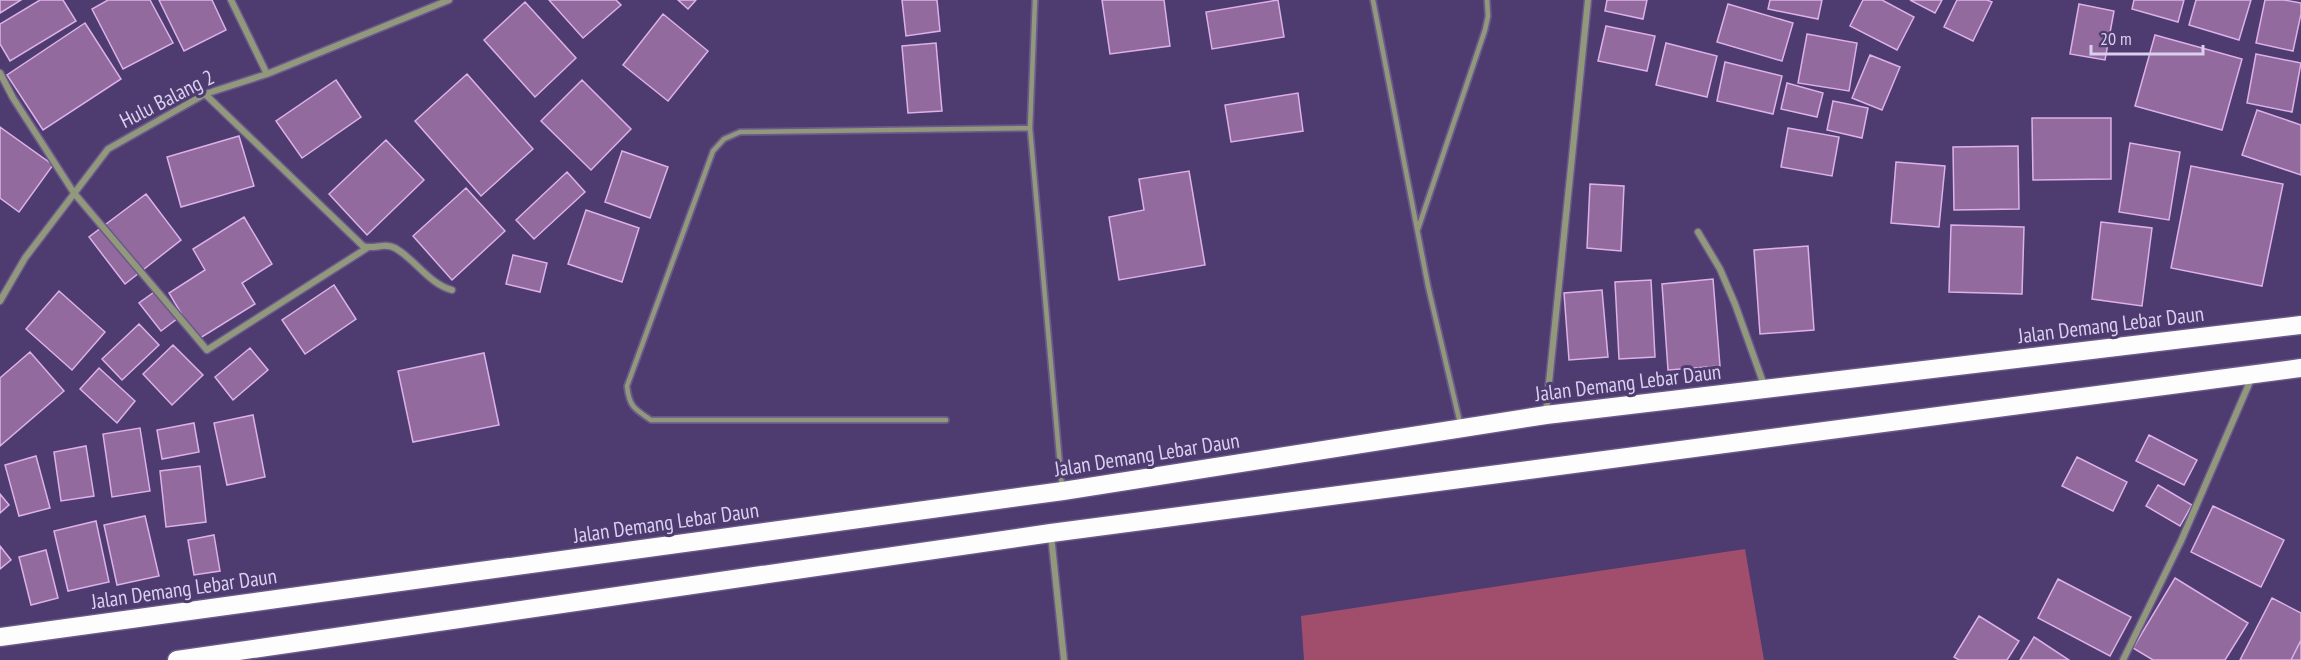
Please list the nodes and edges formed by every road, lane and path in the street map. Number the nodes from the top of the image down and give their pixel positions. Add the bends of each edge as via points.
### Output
1 (231, 0) edge
2 (449, 0) edge
3 (1035, 0) edge
4 (1373, 0) edge
5 (1487, 0) edge
6 (1588, 0) edge
7 (0, 73) edge
8 (267, 74) junction
9 (205, 94) junction
10 (1030, 128) junction
11 (74, 193) junction
12 (1418, 229) junction
13 (1698, 232) dead end
14 (367, 248) junction
15 (452, 290) dead end
16 (0, 301) edge
17 (2301, 325) edge
18 (2301, 368) edge
19 (2253, 374) junction
20 (1765, 389) junction
21 (1546, 415) junction
22 (946, 420) dead end
23 (1461, 429) junction
24 (1063, 491) junction
25 (1051, 533) junction
26 (0, 637) edge
27 (177, 660) edge
28 (1064, 660) edge
29 (2123, 660) edge

1 - 8 street
2 - 8 street, Hulu Balang 2
3 - 10 lane
4 - 12 lane
5 - 12 lane via 1485,30
6 - 21 street
7 - 11 street
8 - 9 street, Hulu Balang 2
9 - 11 street, Hulu Balang 2 via 108,149
9 - 14 street
10 - 22 lane via 740,132 724,139 713,151 627,386 629,401 636,411 651,420
10 - 24 lane
11 - 14 street via 207,350
11 - 16 street, Hulu Balang 2 via 25,258
12 - 23 lane
13 - 20 street via 1735,304
14 - 15 street via 389,245 440,286
17 - 20 highway, Jalan Demang Lebar Daun
18 - 19 highway
19 - 25 highway
19 - 29 street via 2181,541
20 - 21 highway, Jalan Demang Lebar Daun
21 - 23 highway, Jalan Demang Lebar Daun
23 - 24 highway, Jalan Demang Lebar Daun
24 - 26 highway, Jalan Demang Lebar Daun
25 - 27 highway
25 - 28 street

